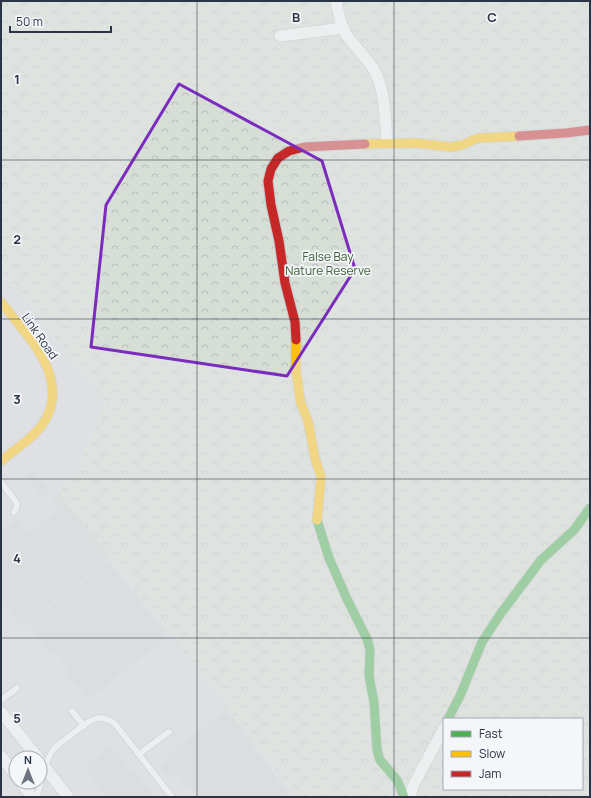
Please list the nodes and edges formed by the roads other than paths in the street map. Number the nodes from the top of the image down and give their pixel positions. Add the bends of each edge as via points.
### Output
1 (336, 1) edge
2 (344, 28) junction
3 (280, 36) dead end
4 (590, 130) edge
5 (387, 143) junction
6 (1, 302) edge
7 (1, 461) edge
8 (1, 482) edge
9 (590, 508) edge
10 (14, 512) dead end
11 (17, 688) dead end
12 (1, 700) edge
13 (72, 711) dead end
14 (1, 712) edge
15 (449, 718) edge
16 (84, 726) junction
17 (443, 730) edge
18 (169, 732) dead end
19 (32, 750) edge
20 (139, 754) junction
21 (1, 756) edge
22 (48, 757) edge
23 (8, 765) edge
24 (48, 771) edge
25 (68, 797) edge
26 (172, 797) edge
27 (404, 797) edge
28 (410, 797) edge

1 - 2 street
2 - 3 street
2 - 5 street via 374,70 385,111
4 - 5 street via 478,138 451,147
5 - 27 street via 304,147 289,151 278,158 271,169 268,181 294,322 296,372 301,404 308,421 321,478 317,518 329,558 370,649 369,676 380,760 397,780
6 - 7 street, Link Road via 42,354 51,373 53,394 49,413 38,430
8 - 10 lane via 17,503
9 - 15 street via 574,530 541,560 501,613 482,642
11 - 12 lane
13 - 16 lane
14 - 19 street
16 - 20 lane via 91,720 101,718 111,721
16 - 22 lane via 54,749
17 - 28 street via 414,784
18 - 20 lane
20 - 26 lane
21 - 23 street
24 - 25 street

